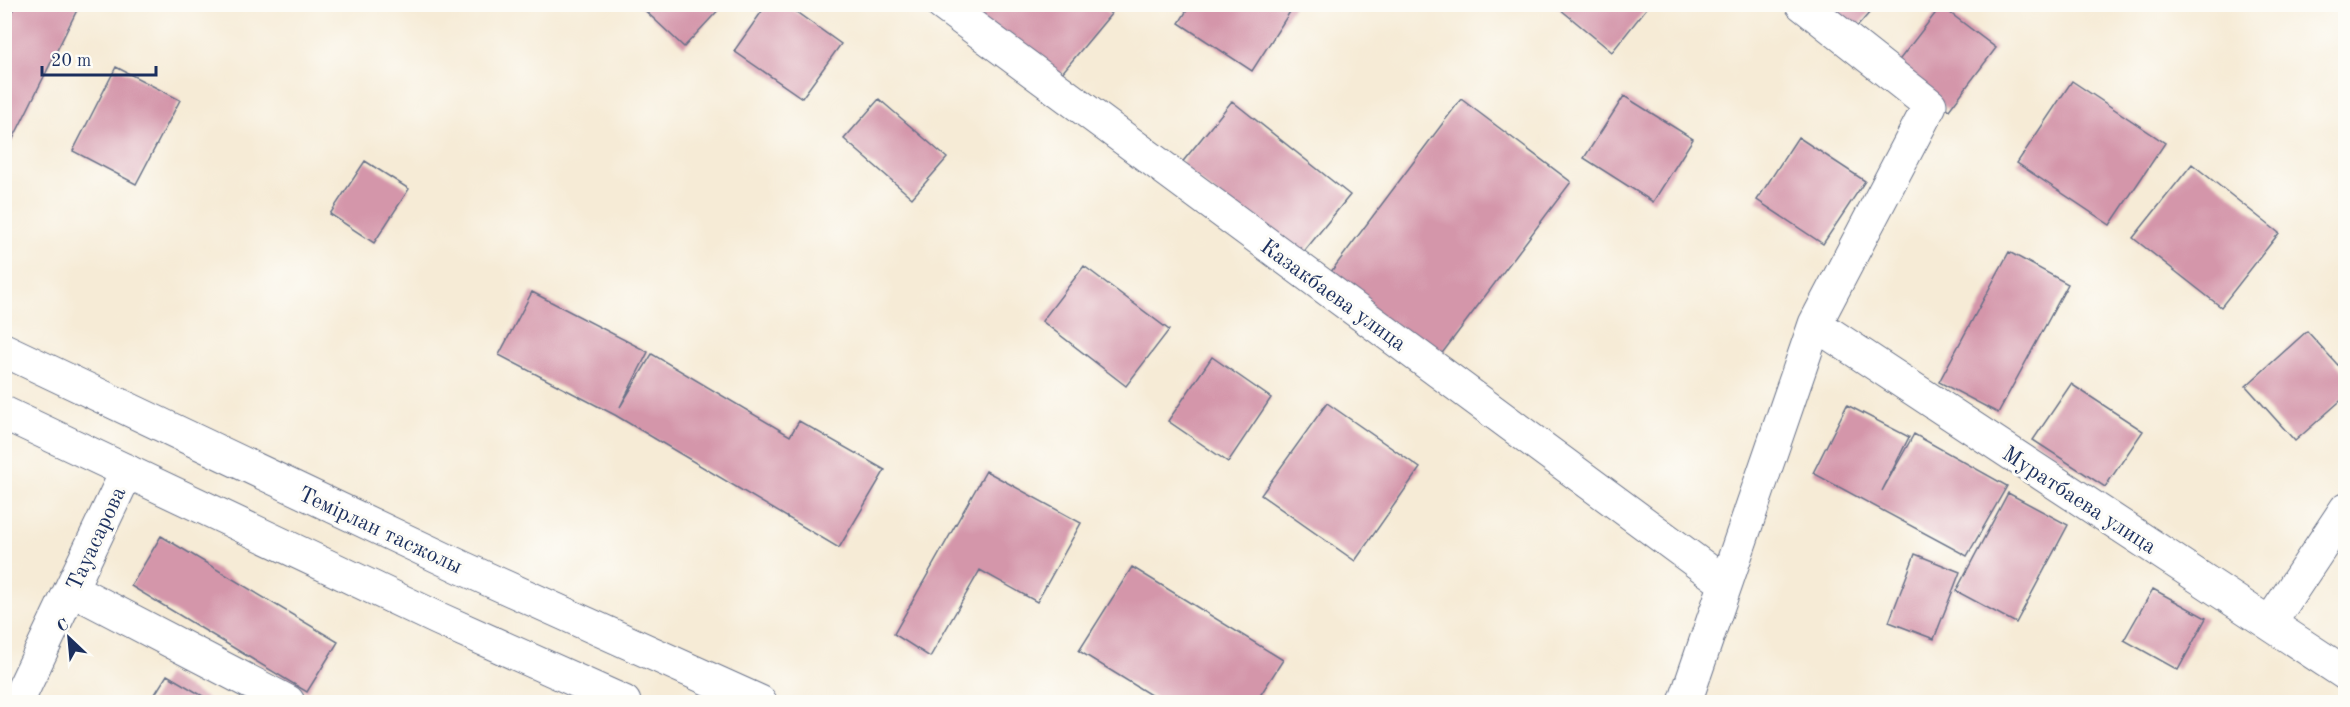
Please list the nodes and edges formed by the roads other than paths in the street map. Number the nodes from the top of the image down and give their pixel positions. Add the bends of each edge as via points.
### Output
1 (942, 4) edge
2 (1802, 4) edge
3 (1815, 324) junction
4 (4, 350) edge
5 (4, 412) edge
6 (126, 471) junction
7 (2346, 509) edge
8 (1725, 583) junction
9 (71, 589) junction
10 (2270, 624) junction
11 (2346, 674) edge
12 (17, 702) edge
13 (288, 702) edge
14 (624, 702) edge
15 (760, 702) edge
16 (1685, 702) edge

1 - 8 street, Казакбаева улица
2 - 3 street via 1930,105
3 - 8 street
3 - 10 street, Муратбаева улица
4 - 15 street, Темірлан тасжолы via 463,568
5 - 6 street
6 - 9 street, Тауасарова
6 - 14 street
7 - 10 street
8 - 16 street
9 - 12 street, Тауасарова
9 - 13 street
10 - 11 street, Муратбаева улица

